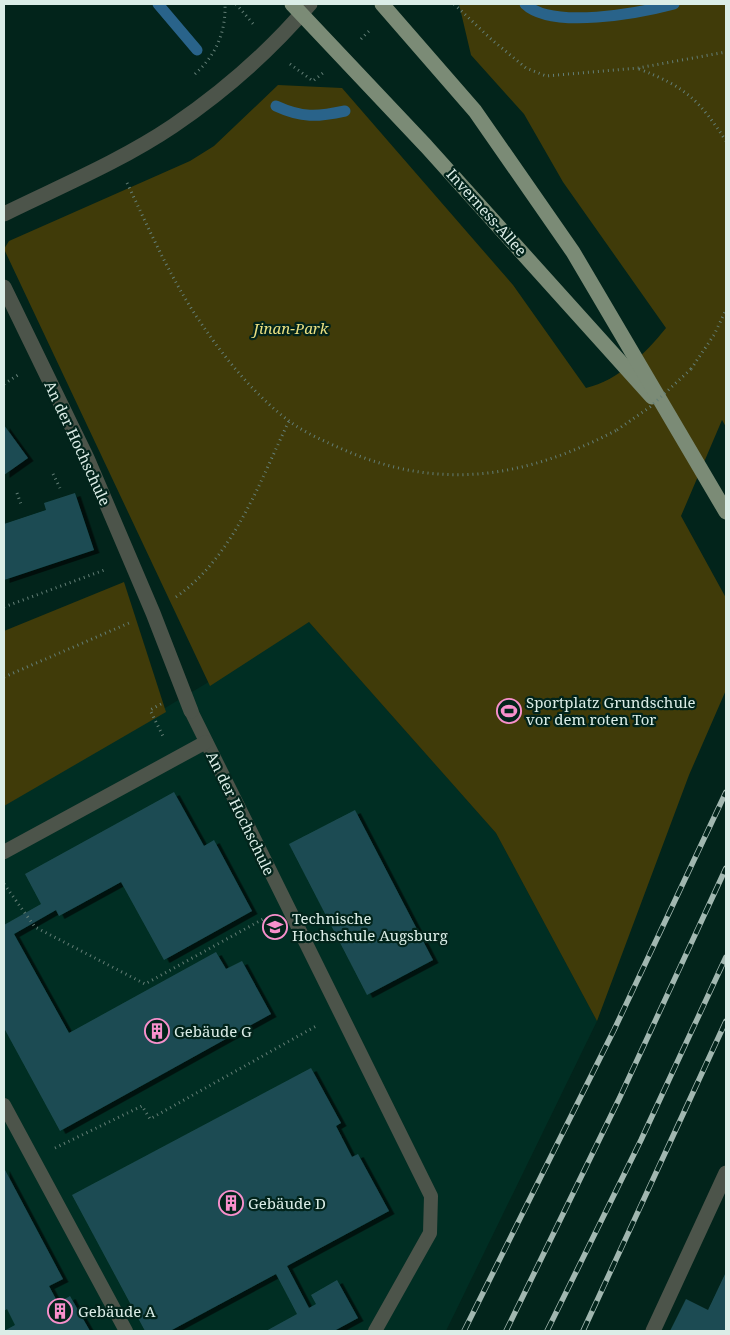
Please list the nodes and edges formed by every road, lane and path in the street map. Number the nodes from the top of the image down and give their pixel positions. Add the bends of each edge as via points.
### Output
1 (225, 4) edge
2 (382, 4) edge
3 (454, 4) edge
4 (301, 7) edge
5 (726, 52) edge
6 (638, 68) junction
7 (188, 80) dead end
8 (726, 141) edge
9 (115, 160) junction
10 (4, 214) edge
11 (4, 288) edge
12 (726, 310) edge
13 (13, 366) dead end
14 (4, 384) edge
15 (289, 421) junction
16 (676, 425) junction
17 (52, 474) dead end
18 (60, 488) dead end
19 (17, 494) dead end
20 (22, 507) dead end
21 (726, 512) edge
22 (132, 560) junction
23 (4, 607) edge
24 (153, 613) junction
25 (4, 677) edge
26 (190, 711) joint
27 (206, 742) junction
28 (4, 852) edge
29 (4, 884) edge
30 (287, 906) junction
31 (340, 1013) junction
32 (4, 1104) edge
33 (33, 1159) junction
34 (726, 1173) edge
35 (126, 1331) edge
36 (375, 1331) edge
37 (653, 1331) edge

1 - 7 path via 223,33 215,50 207,63
2 - 16 main road, Inverness-Allee via 475,111 573,252
3 - 6 path via 491,39 536,73 546,76
4 - 9 street via 272,45 203,104
4 - 16 main road, Inverness-Allee
5 - 6 path
6 - 8 path via 684,89 705,109
9 - 10 street
9 - 15 path via 203,326 234,365
11 - 22 street, An der Hochschule via 87,458
12 - 15 path, bridge via 714,336 691,369 650,407 617,430 554,459 510,471 464,476 406,471 363,459 316,438
13 - 14 path via 18,375
15 - 24 path via 250,505 229,539 202,574
16 - 21 main road, Inverness-Allee
17 - 18 path
19 - 20 path
22 - 23 path
22 - 24 street, An der Hochschule
24 - 25 path
24 - 26 street, An der Hochschule
26 - 27 lane, An der Hochschule
27 - 28 lane
27 - 30 lane, An der Hochschule
29 - 30 path via 35,927 145,984
30 - 31 lane, An der Hochschule
31 - 33 path via 150,1119 142,1106
31 - 36 lane, An der Hochschule via 431,1196 430,1233
32 - 33 lane
33 - 35 lane
34 - 37 street

